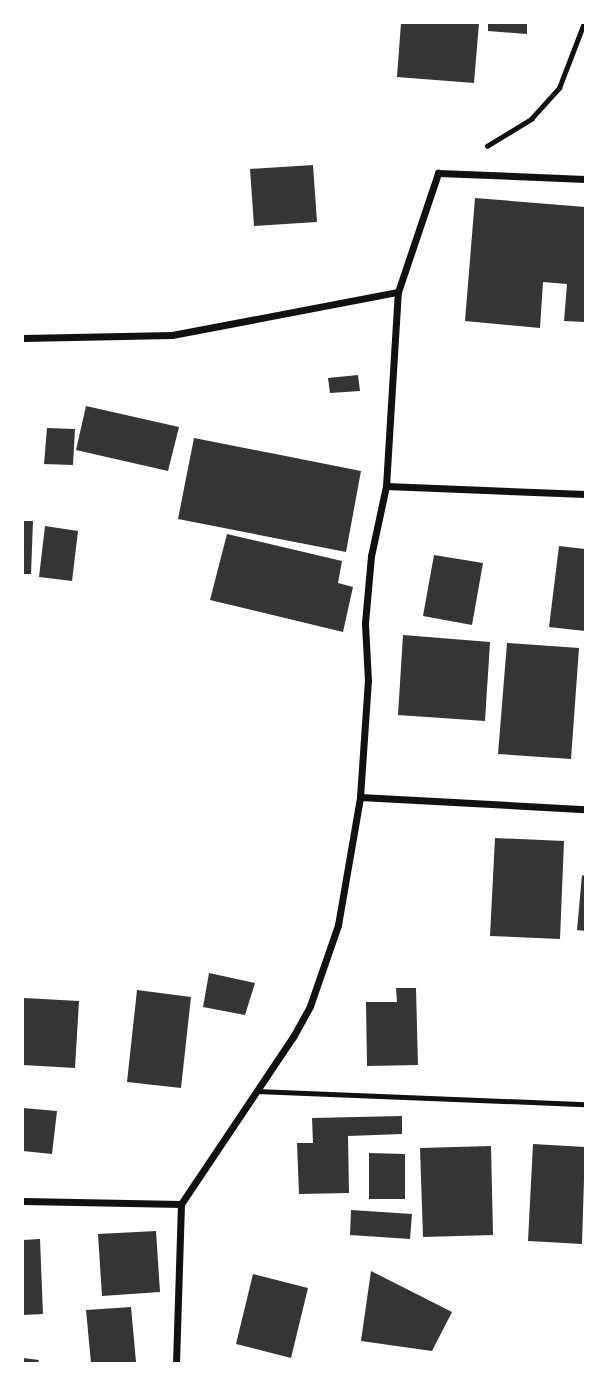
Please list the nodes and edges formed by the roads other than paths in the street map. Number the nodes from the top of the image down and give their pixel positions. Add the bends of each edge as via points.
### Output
1 (585, 178) edge
2 (398, 292) junction
3 (23, 338) edge
4 (386, 486) junction
5 (585, 494) edge
6 (359, 797) junction
7 (585, 809) edge
8 (253, 1091) junction
9 (585, 1104) edge
10 (23, 1201) edge
11 (181, 1204) junction
12 (176, 1363) edge

1 - 2 street via 438,173
2 - 3 street via 172,335
2 - 4 street
4 - 5 street
4 - 6 street via 365,623 368,681
6 - 7 street
6 - 8 street via 338,925 310,1006
8 - 9 lane
8 - 11 street
10 - 11 street
11 - 12 street

